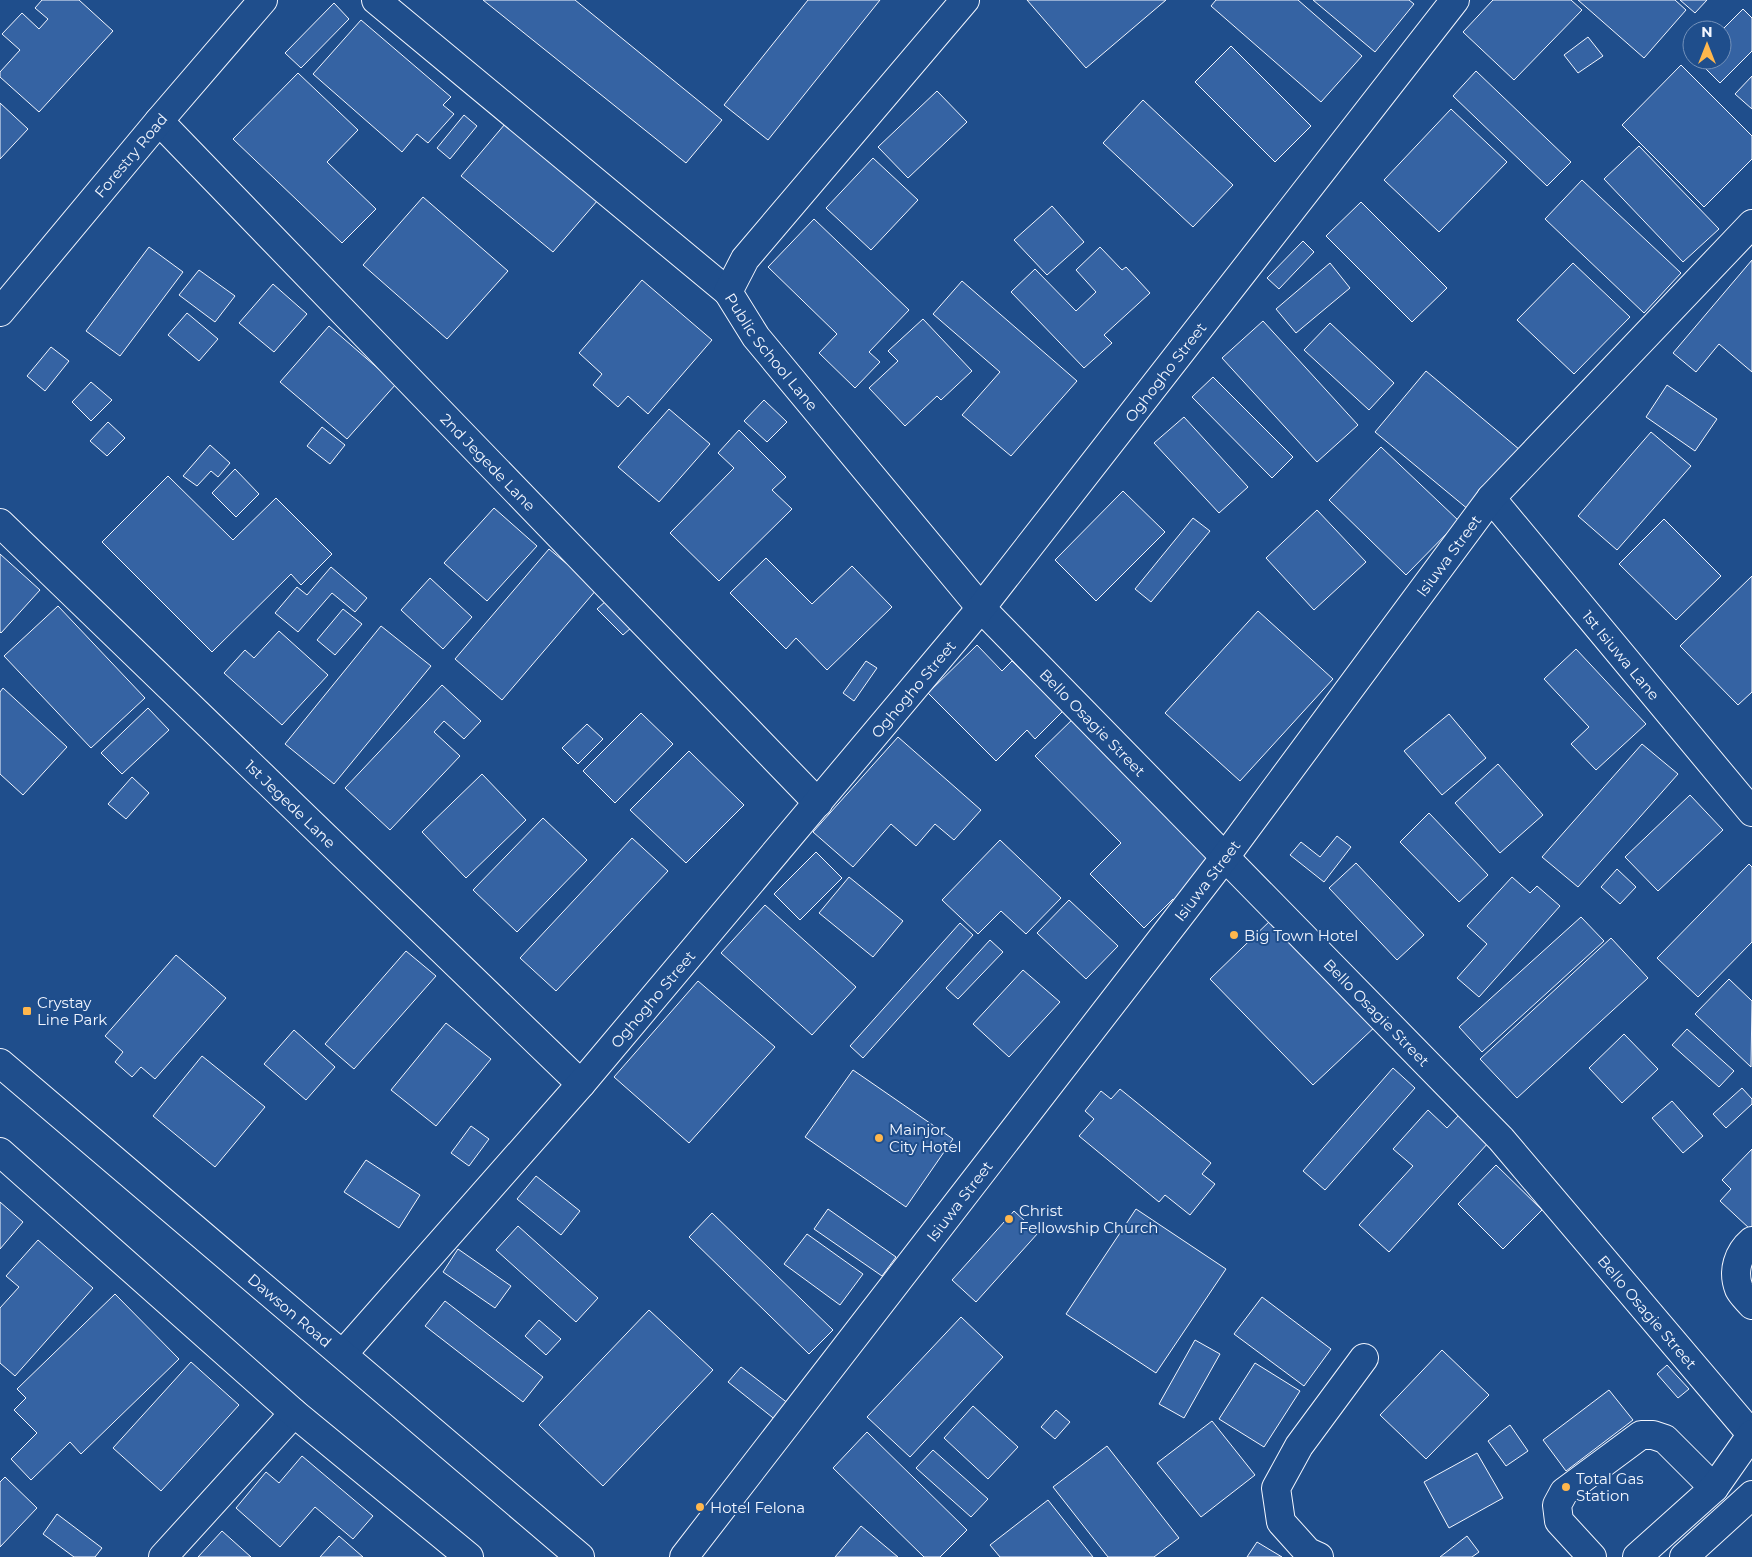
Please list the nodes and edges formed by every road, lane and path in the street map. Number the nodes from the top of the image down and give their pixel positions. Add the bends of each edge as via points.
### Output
1 (263, 0) edge
2 (376, 0) edge
3 (965, 0) edge
4 (1455, 0) edge
5 (159, 121) junction
6 (1752, 224) edge
7 (728, 292) junction
8 (0, 312) edge
9 (1491, 498) junction
10 (0, 523) edge
11 (980, 608) junction
12 (818, 803) junction
13 (1752, 812) edge
14 (1225, 857) junction
15 (0, 1063) edge
16 (581, 1084) junction
17 (0, 1152) edge
18 (1752, 1241) edge
19 (1752, 1305) edge
20 (343, 1354) junction
21 (1364, 1358) dead end
22 (294, 1413) junction
23 (1752, 1434) edge
24 (1714, 1488) junction
25 (1752, 1495) edge
26 (164, 1557) edge
27 (469, 1557) edge
28 (580, 1557) edge
29 (684, 1557) edge
30 (1320, 1557) edge
31 (1592, 1557) edge
32 (1637, 1557) edge
33 (1684, 1557) edge

1 - 5 main road, Forestry Road
2 - 7 main road
3 - 7 main road, Public School Lane via 745,259
4 - 11 main road, Oghogho Street
5 - 8 main road, Forestry Road
5 - 12 main road, 2nd Jegede Lane
6 - 9 main road, Isiuwa Street
7 - 11 main road, Public School Lane via 756,337
9 - 13 main road, 1st Isiuwa Lane
9 - 14 main road, Isiuwa Street
10 - 16 main road, 1st Jegede Lane
11 - 12 main road, Oghogho Street
11 - 14 main road, Bello Osagie Street
12 - 16 main road, Oghogho Street
14 - 23 main road, Bello Osagie Street via 1501,1139
14 - 29 main road, Isiuwa Street
15 - 20 main road, Dawson Road
16 - 20 main road, Oghogho Street
17 - 22 main road
18 - 19 main road via 1744,1248 1735,1270 1740,1290
20 - 28 main road, Dawson Road
21 - 30 main road via 1299,1446 1276,1488 1281,1522 1308,1552
22 - 26 main road
22 - 27 main road
23 - 24 main road
24 - 31 main road via 1665,1439 1641,1434 1564,1492 1557,1505 1559,1521
24 - 32 main road
25 - 33 main road

